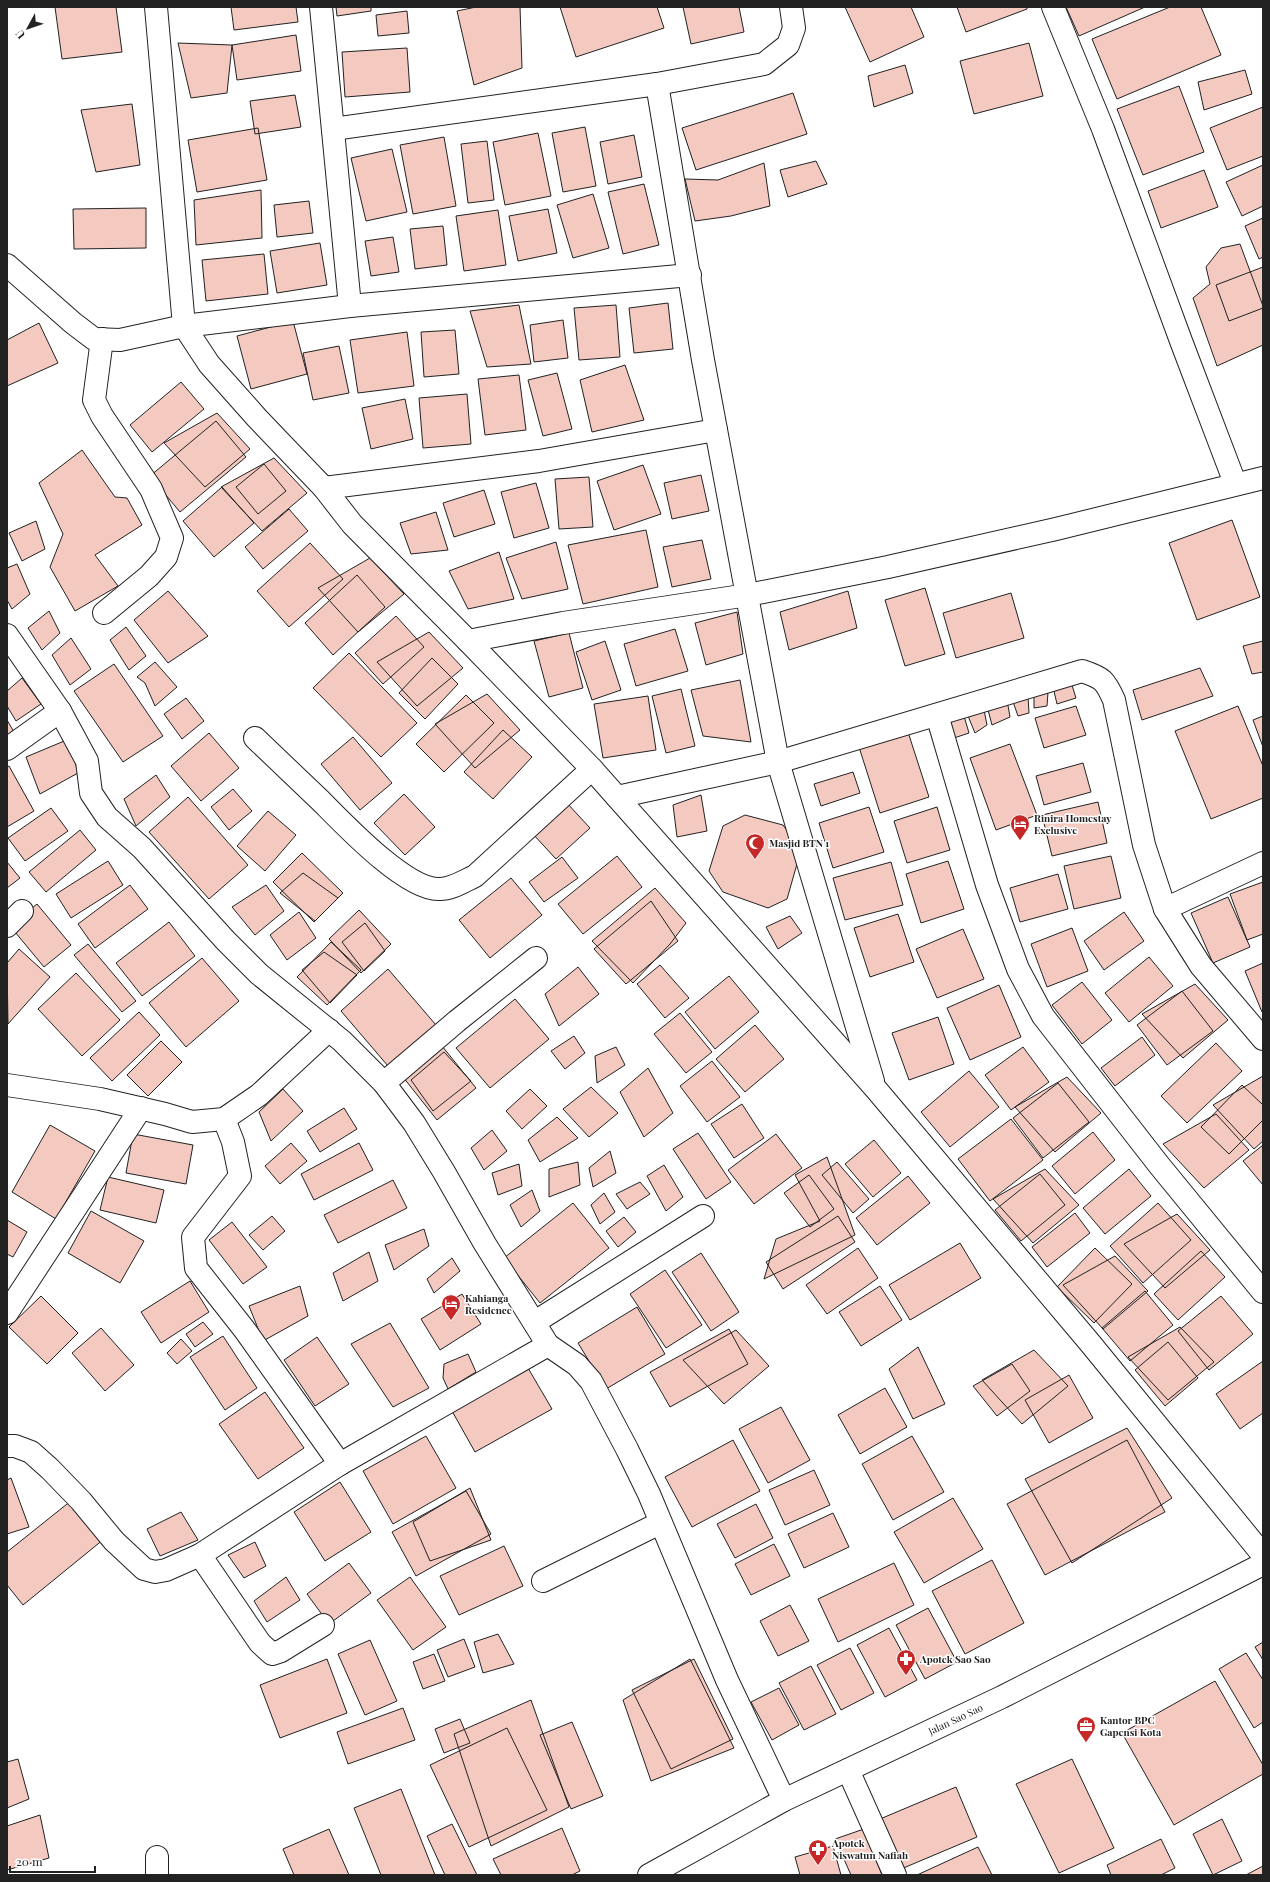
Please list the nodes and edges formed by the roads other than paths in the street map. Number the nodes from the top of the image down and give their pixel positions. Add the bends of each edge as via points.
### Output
1 (156, 7) edge
2 (321, 7) edge
3 (791, 7) edge
4 (1053, 7) edge
5 (657, 84) junction
6 (333, 129) junction
7 (7, 265) edge
8 (690, 275) junction
9 (350, 306) junction
10 (184, 326) junction
11 (102, 339) junction
12 (716, 430) junction
13 (1263, 478) edge
14 (1235, 483) junction
15 (324, 488) junction
16 (748, 595) junction
17 (104, 613) dead end
18 (7, 635) edge
19 (468, 641) junction
20 (60, 711) junction
21 (937, 715) junction
22 (255, 738) dead end
23 (7, 749) edge
24 (778, 762) junction
25 (592, 769) junction
26 (617, 797) junction
27 (1263, 863) edge
28 (1165, 909) junction
29 (536, 958) dead end
30 (329, 1030) junction
31 (1261, 1033) edge
32 (384, 1083) junction
33 (7, 1085) edge
34 (875, 1088) junction
35 (142, 1108) junction
36 (224, 1119) junction
37 (703, 1216) dead end
38 (1263, 1292) edge
39 (7, 1313) edge
40 (535, 1322) junction
41 (548, 1344) junction
42 (7, 1446) edge
43 (340, 1464) junction
44 (660, 1523) junction
45 (200, 1555) junction
46 (1263, 1556) edge
47 (1263, 1564) edge
48 (543, 1580) dead end
49 (323, 1625) dead end
50 (848, 1770) junction
51 (784, 1800) junction
52 (649, 1875) edge
53 (895, 1875) edge

1 - 10 street
2 - 6 street
3 - 5 street via 794,28 788,45 764,64
4 - 14 street via 1103,129
5 - 6 street
5 - 8 street
6 - 9 street
7 - 11 street via 73,323 94,339
8 - 9 street
8 - 12 street
9 - 10 street
10 - 11 street via 120,340
10 - 15 street via 209,364 256,418
11 - 17 street via 94,400 151,489 172,538 166,557 149,576
12 - 15 street via 539,461
12 - 16 street
13 - 14 street
14 - 16 street via 1056,529 896,566
15 - 19 street via 352,524
16 - 19 street via 563,623
16 - 24 street
18 - 20 street
19 - 25 street
20 - 23 street
20 - 30 street via 87,760 91,793 107,818 142,848 259,974
21 - 24 street
21 - 28 street via 1082,671 1106,683 1114,700 1144,845
21 - 38 street via 987,885 1018,969 1043,1016 1159,1165
22 - 25 street via 375,853 415,881 438,889 458,885 475,876
24 - 26 street
24 - 34 street
25 - 26 street
26 - 34 street
27 - 28 street
28 - 31 street via 1201,966
29 - 32 street
30 - 32 street
30 - 36 street via 259,1095
32 - 40 street via 414,1123 485,1244
33 - 35 street
34 - 46 street via 1095,1349
35 - 36 street via 192,1122
35 - 39 street
36 - 43 street via 234,1142 240,1176 193,1237 196,1268 244,1329
37 - 40 street
40 - 41 street
41 - 43 street
41 - 44 street via 577,1365 591,1381 628,1449
42 - 45 street via 31,1452 50,1469 114,1541 144,1570 166,1570
43 - 45 street
44 - 48 street
44 - 51 street via 727,1680
45 - 49 street via 260,1643 272,1654
47 - 50 street, Jalan Sao Sao via 1002,1696
50 - 51 street, Jalan Sao Sao
50 - 53 street
51 - 52 street, Jalan Sao Sao

